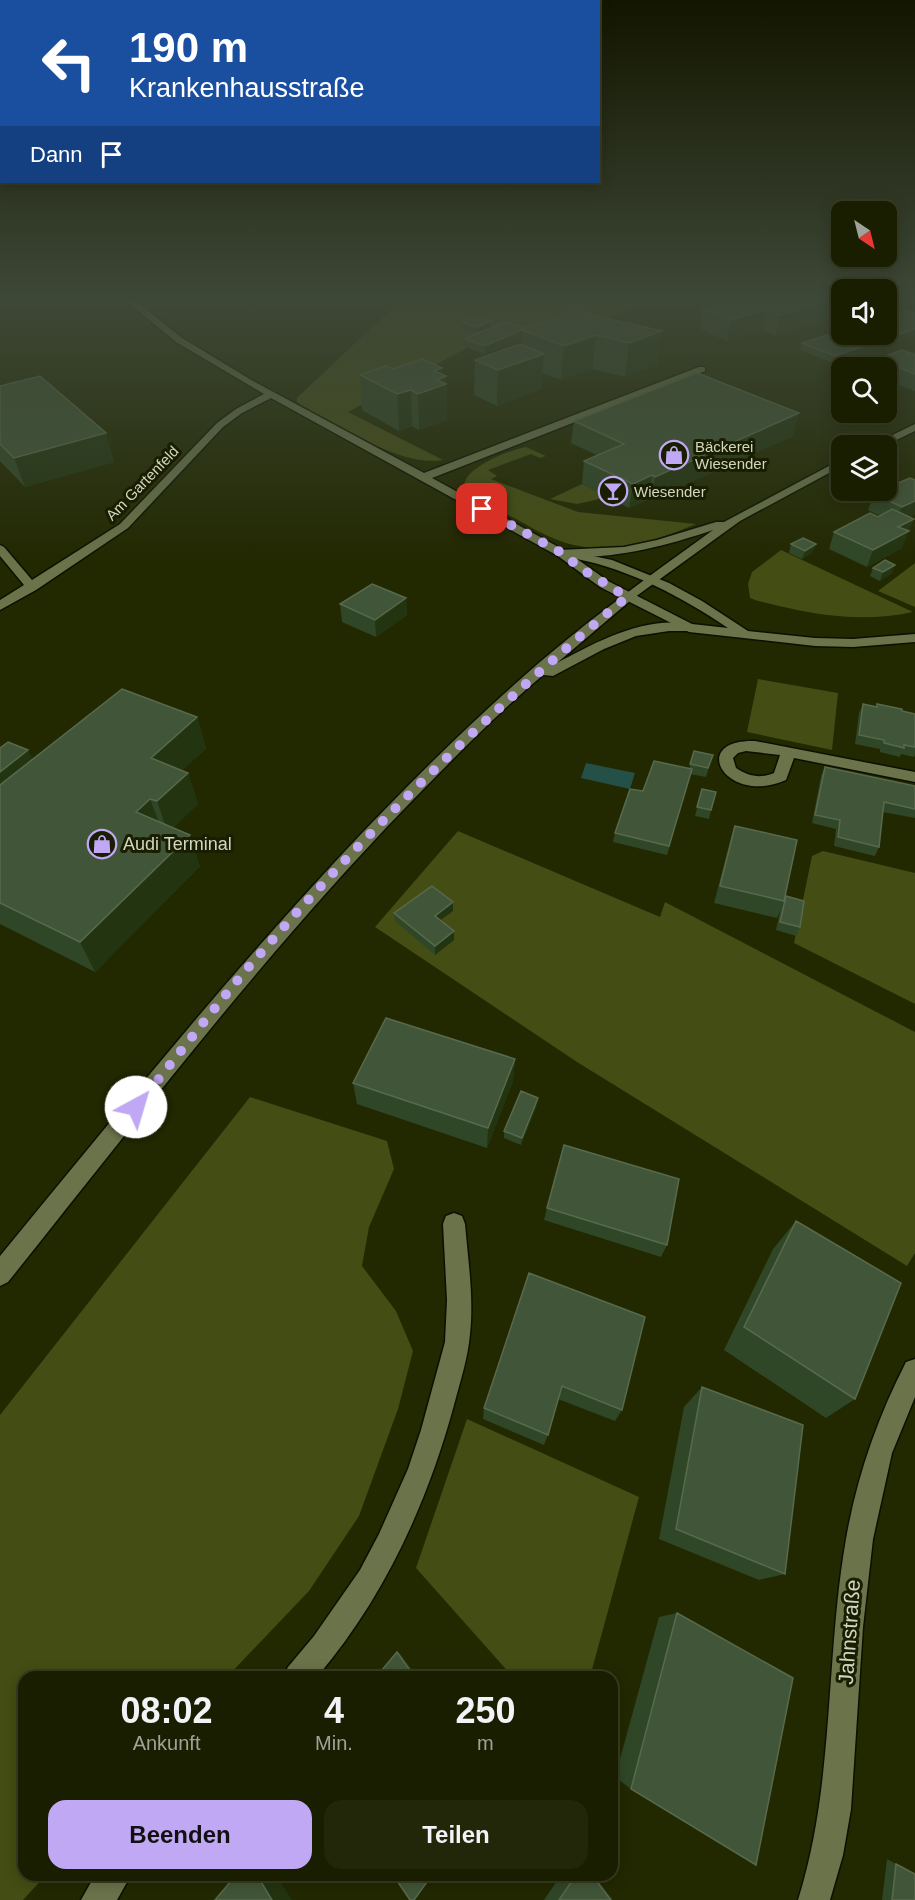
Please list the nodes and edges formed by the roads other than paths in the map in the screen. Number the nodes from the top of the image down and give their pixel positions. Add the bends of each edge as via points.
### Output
1 (256, 387) edge
2 (656, 387) edge
3 (270, 395) junction
4 (915, 427) edge
5 (897, 436) edge
6 (831, 468) edge
7 (422, 478) junction
8 (736, 519) junction
9 (0, 549) edge
10 (562, 553) junction
11 (651, 580) junction
12 (32, 587) junction
13 (627, 597) junction
14 (0, 606) edge
15 (689, 628) junction
16 (744, 634) junction
17 (915, 638) edge
18 (520, 687) junction
19 (788, 752) dead end
20 (915, 777) edge
21 (454, 1224) dead end
22 (0, 1274) edge
23 (915, 1371) edge
24 (302, 1671) edge
25 (111, 1881) edge
26 (97, 1900) edge
27 (814, 1900) edge

1 - 3 street
2 - 7 street
3 - 7 street
3 - 12 street, Am Gartenfeld via 220,425 124,526
4 - 5 street
6 - 8 street
7 - 10 street
8 - 10 street via 648,548 605,554
8 - 11 street
9 - 12 street
10 - 11 street via 613,564
10 - 13 street
11 - 13 street
11 - 16 street
12 - 14 street, Am Gartenfeld
13 - 15 street
13 - 18 street
15 - 16 street
15 - 18 street via 655,628 627,634
16 - 17 street via 853,643
18 - 22 street via 351,853 247,970
19 - 20 street
21 - 24 street via 459,1326 437,1422 415,1485 387,1546 341,1623
23 - 27 street, Jahnstraße via 880,1446 865,1504 852,1581 837,1805
25 - 26 street

